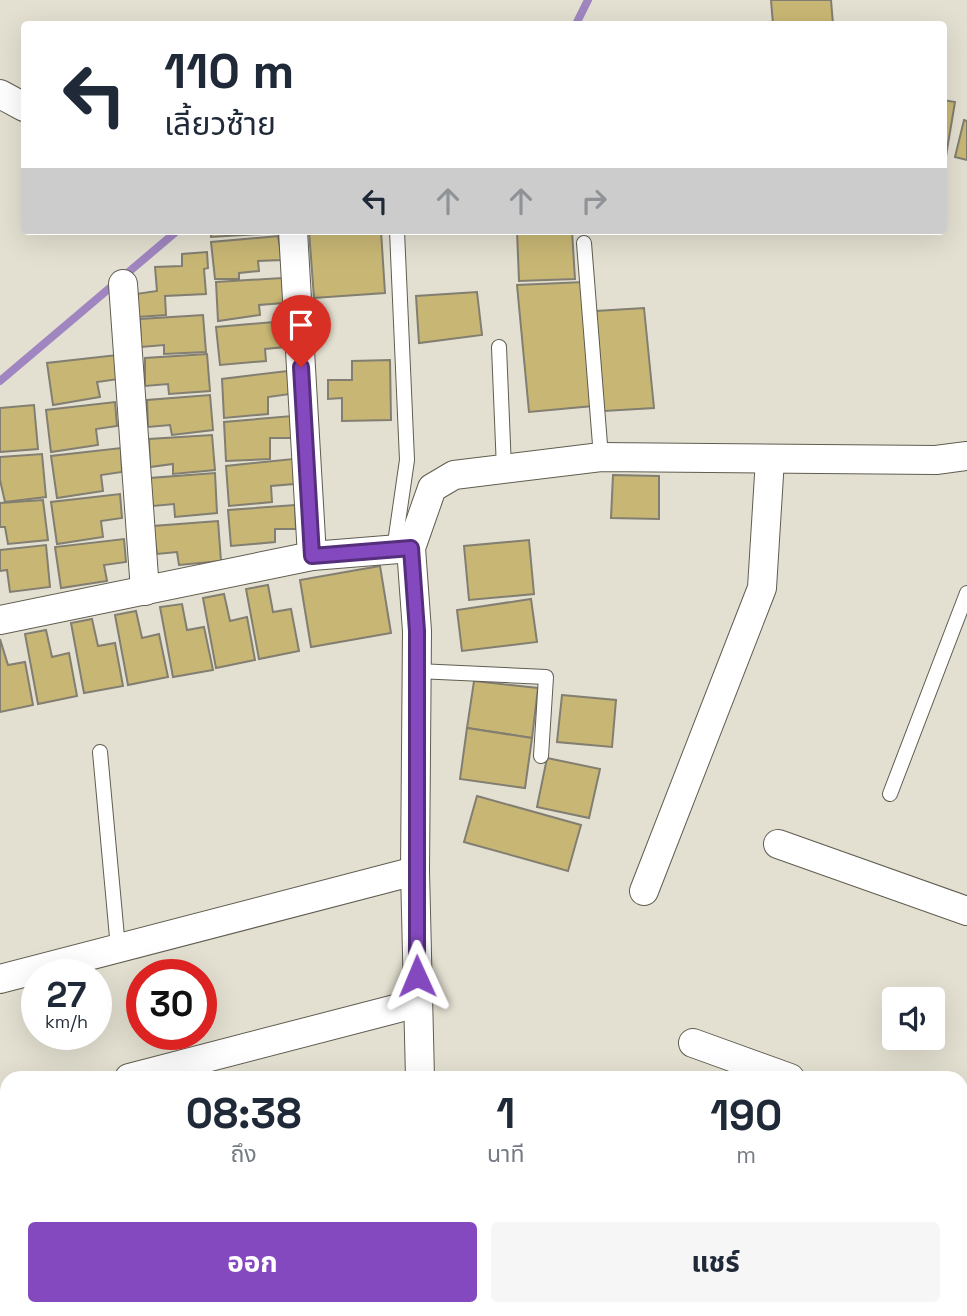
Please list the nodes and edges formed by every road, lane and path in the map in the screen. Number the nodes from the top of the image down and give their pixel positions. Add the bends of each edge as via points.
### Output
1 (0, 94) edge
2 (21, 105) edge
3 (293, 235) edge
4 (397, 235) edge
5 (584, 243) dead end
6 (122, 284) dead end
7 (499, 347) dead end
8 (967, 456) edge
9 (600, 457) junction
10 (770, 459) junction
11 (504, 468) junction
12 (402, 549) junction
13 (312, 556) junction
14 (145, 591) junction
15 (967, 593) edge
16 (0, 620) edge
17 (417, 671) junction
18 (100, 752) dead end
19 (541, 756) dead end
20 (890, 793) dead end
21 (778, 844) dead end
22 (415, 871) junction
23 (644, 891) dead end
24 (967, 911) edge
25 (118, 948) junction
26 (0, 979) edge
27 (418, 1003) junction
28 (693, 1043) dead end
29 (156, 1071) edge
30 (419, 1071) edge
31 (771, 1071) edge

1 - 2 street
3 - 13 street
4 - 12 lane via 407,460
5 - 9 lane
6 - 14 street
7 - 11 lane
8 - 10 street via 936,460
9 - 10 street
9 - 11 street
10 - 23 street via 762,588
11 - 12 street via 454,475 432,488
12 - 13 street
12 - 17 street
13 - 14 street
14 - 16 street
15 - 20 lane
17 - 19 lane via 546,677
17 - 22 street
18 - 25 lane
21 - 24 street
22 - 25 street
22 - 27 street
25 - 26 street
27 - 29 street
27 - 30 street
28 - 31 street

